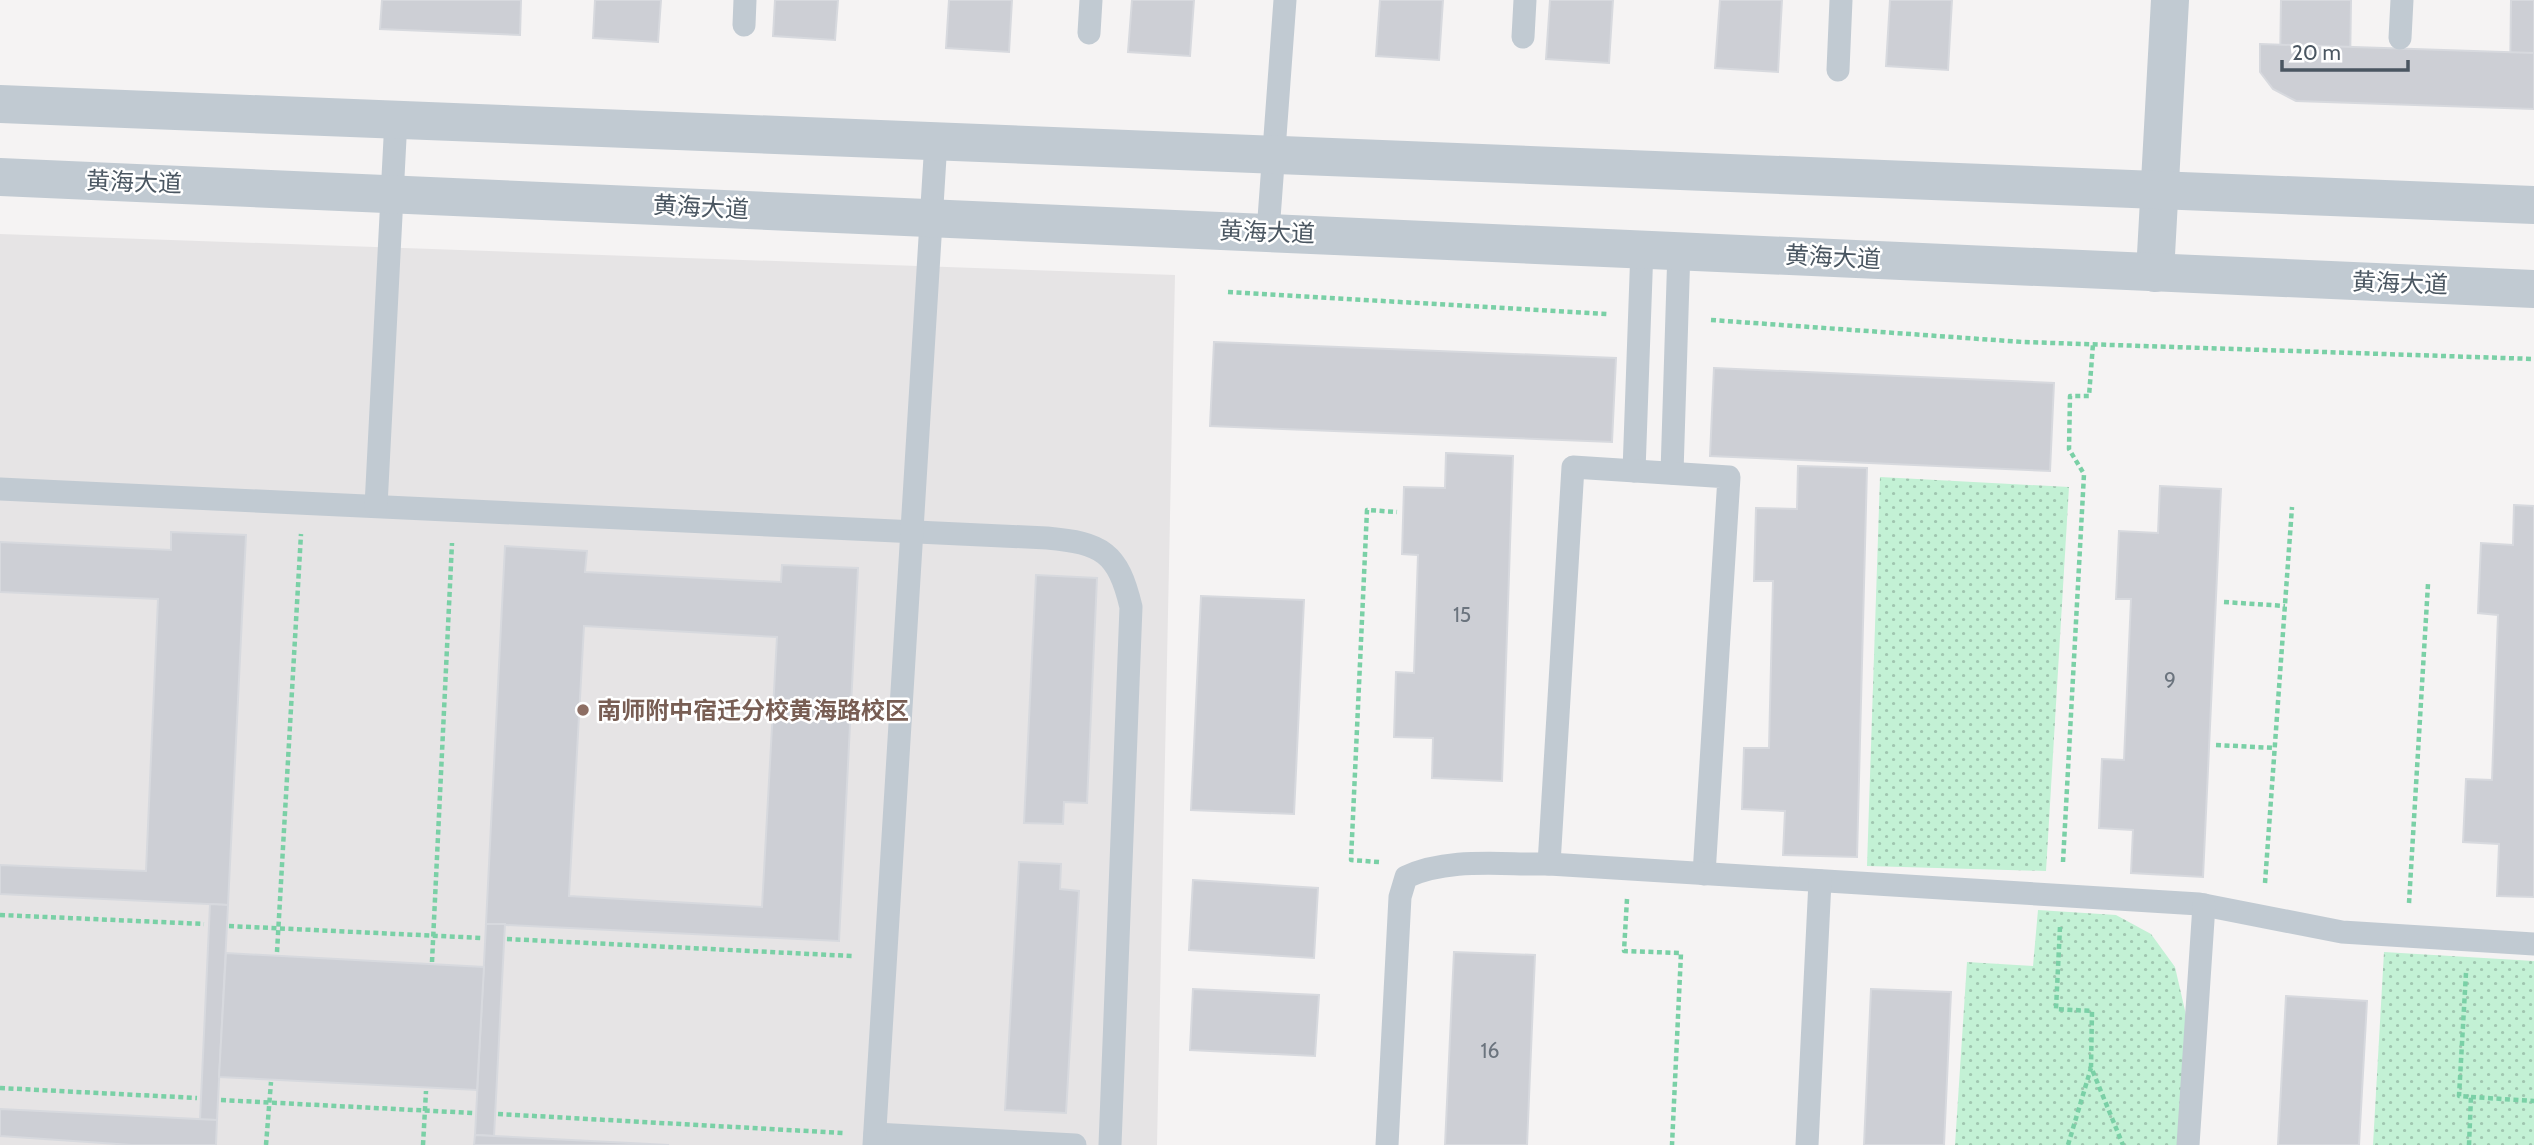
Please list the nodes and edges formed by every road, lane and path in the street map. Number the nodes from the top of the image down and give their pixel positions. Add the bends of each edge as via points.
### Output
1 (745, 0) edge
2 (1091, 0) edge
3 (1285, 0) edge
4 (1525, 0) edge
5 (1841, 0) edge
6 (2170, 0) edge
7 (2402, 0) edge
8 (744, 25) dead end
9 (1089, 33) dead end
10 (1523, 37) dead end
11 (2400, 38) dead end
12 (1839, 70) dead end
13 (0, 104) edge
14 (396, 119) junction
15 (936, 141) junction
16 (1272, 155) junction
17 (0, 177) edge
18 (2160, 191) junction
19 (392, 194) junction
20 (2534, 205) edge
21 (931, 217) junction
22 (1268, 232) junction
23 (1661, 249) junction
24 (2155, 273) junction
25 (2534, 289) edge
26 (1227, 292) dead end
27 (1640, 316) junction
28 (1677, 318) junction
29 (2093, 344) junction
30 (2534, 359) edge
31 (1634, 471) junction
32 (1672, 473) junction
33 (0, 489) edge
34 (302, 503) junction
35 (376, 506) junction
36 (2292, 507) dead end
37 (453, 510) junction
38 (1397, 512) dead end
39 (912, 532) junction
40 (2428, 583) dead end
41 (2224, 602) dead end
42 (2285, 606) junction
43 (2216, 746) dead end
44 (2275, 748) junction
45 (1549, 864) junction
46 (1446, 865) junction
47 (1628, 869) junction
48 (1704, 874) junction
49 (1820, 881) junction
50 (2061, 895) junction
51 (2204, 905) junction
52 (0, 915) edge
53 (2263, 916) junction
54 (204, 925) dead end
55 (229, 926) dead end
56 (279, 928) junction
57 (433, 936) junction
58 (2407, 936) junction
59 (482, 938) dead end
60 (507, 939) dead end
61 (2468, 939) junction
62 (2534, 944) edge
63 (277, 952) dead end
64 (886, 957) junction
65 (432, 962) dead end
66 (2091, 1067) junction
67 (271, 1082) dead end
68 (0, 1088) edge
69 (426, 1091) dead end
70 (2471, 1097) junction
71 (197, 1098) dead end
72 (221, 1100) dead end
73 (2534, 1101) edge
74 (269, 1102) junction
75 (425, 1110) junction
76 (473, 1113) dead end
77 (498, 1114) dead end
78 (875, 1140) edge
79 (266, 1145) edge
80 (424, 1145) edge
81 (1076, 1145) edge
82 (1110, 1145) edge
83 (1387, 1145) edge
84 (1672, 1145) edge
85 (1807, 1145) edge
86 (2068, 1145) edge
87 (2123, 1145) edge
88 (2188, 1145) edge
89 (2469, 1145) edge

1 - 8 lane
2 - 9 lane
3 - 16 lane
4 - 10 lane
5 - 12 lane
6 - 18 street
7 - 11 lane
13 - 14 street
14 - 15 street
14 - 19 lane
15 - 16 street
15 - 21 lane
16 - 18 street
16 - 22 lane
17 - 19 street, 黄海大道
18 - 20 street
18 - 24 street
19 - 21 street, 黄海大道
19 - 35 lane
21 - 22 street, 黄海大道
21 - 39 lane
22 - 23 street, 黄海大道
23 - 24 street, 黄海大道
23 - 27 lane
23 - 28 lane
24 - 25 street, 黄海大道
26 - 27 path
27 - 31 lane
28 - 29 path
28 - 32 lane
29 - 30 path
29 - 50 path via 2089,396 2070,396 2069,449 2084,474
31 - 32 lane
31 - 45 lane via 1573,467
32 - 48 lane via 1729,477
33 - 34 lane
34 - 35 lane
34 - 56 path
35 - 37 lane
36 - 42 path
37 - 39 lane
37 - 57 path
38 - 46 path via 1367,510 1351,860
39 - 64 lane
39 - 82 lane via 1070,540 1112,558 1124,577 1130,607
40 - 58 path
41 - 42 path
42 - 44 path
43 - 44 path
44 - 53 path
45 - 46 lane
45 - 47 lane
46 - 83 lane via 1406,877 1400,897
47 - 48 lane
47 - 84 path via 1625,951 1681,954
48 - 49 lane
49 - 50 lane
49 - 85 lane
50 - 51 lane
50 - 66 path via 2056,1009 2092,1011
51 - 53 lane
51 - 88 lane
52 - 54 path
53 - 58 lane via 2342,932
55 - 56 path
56 - 57 path
56 - 63 path
57 - 59 path
57 - 65 path
58 - 61 lane
60 - 64 path
61 - 62 lane
61 - 70 path via 2459,1096
64 - 78 lane
66 - 86 path
66 - 87 path
67 - 74 path
68 - 71 path
69 - 75 path
70 - 73 path
70 - 89 path
72 - 74 path
74 - 75 path
74 - 79 path
75 - 76 path
75 - 80 path
77 - 78 path
78 - 81 lane

